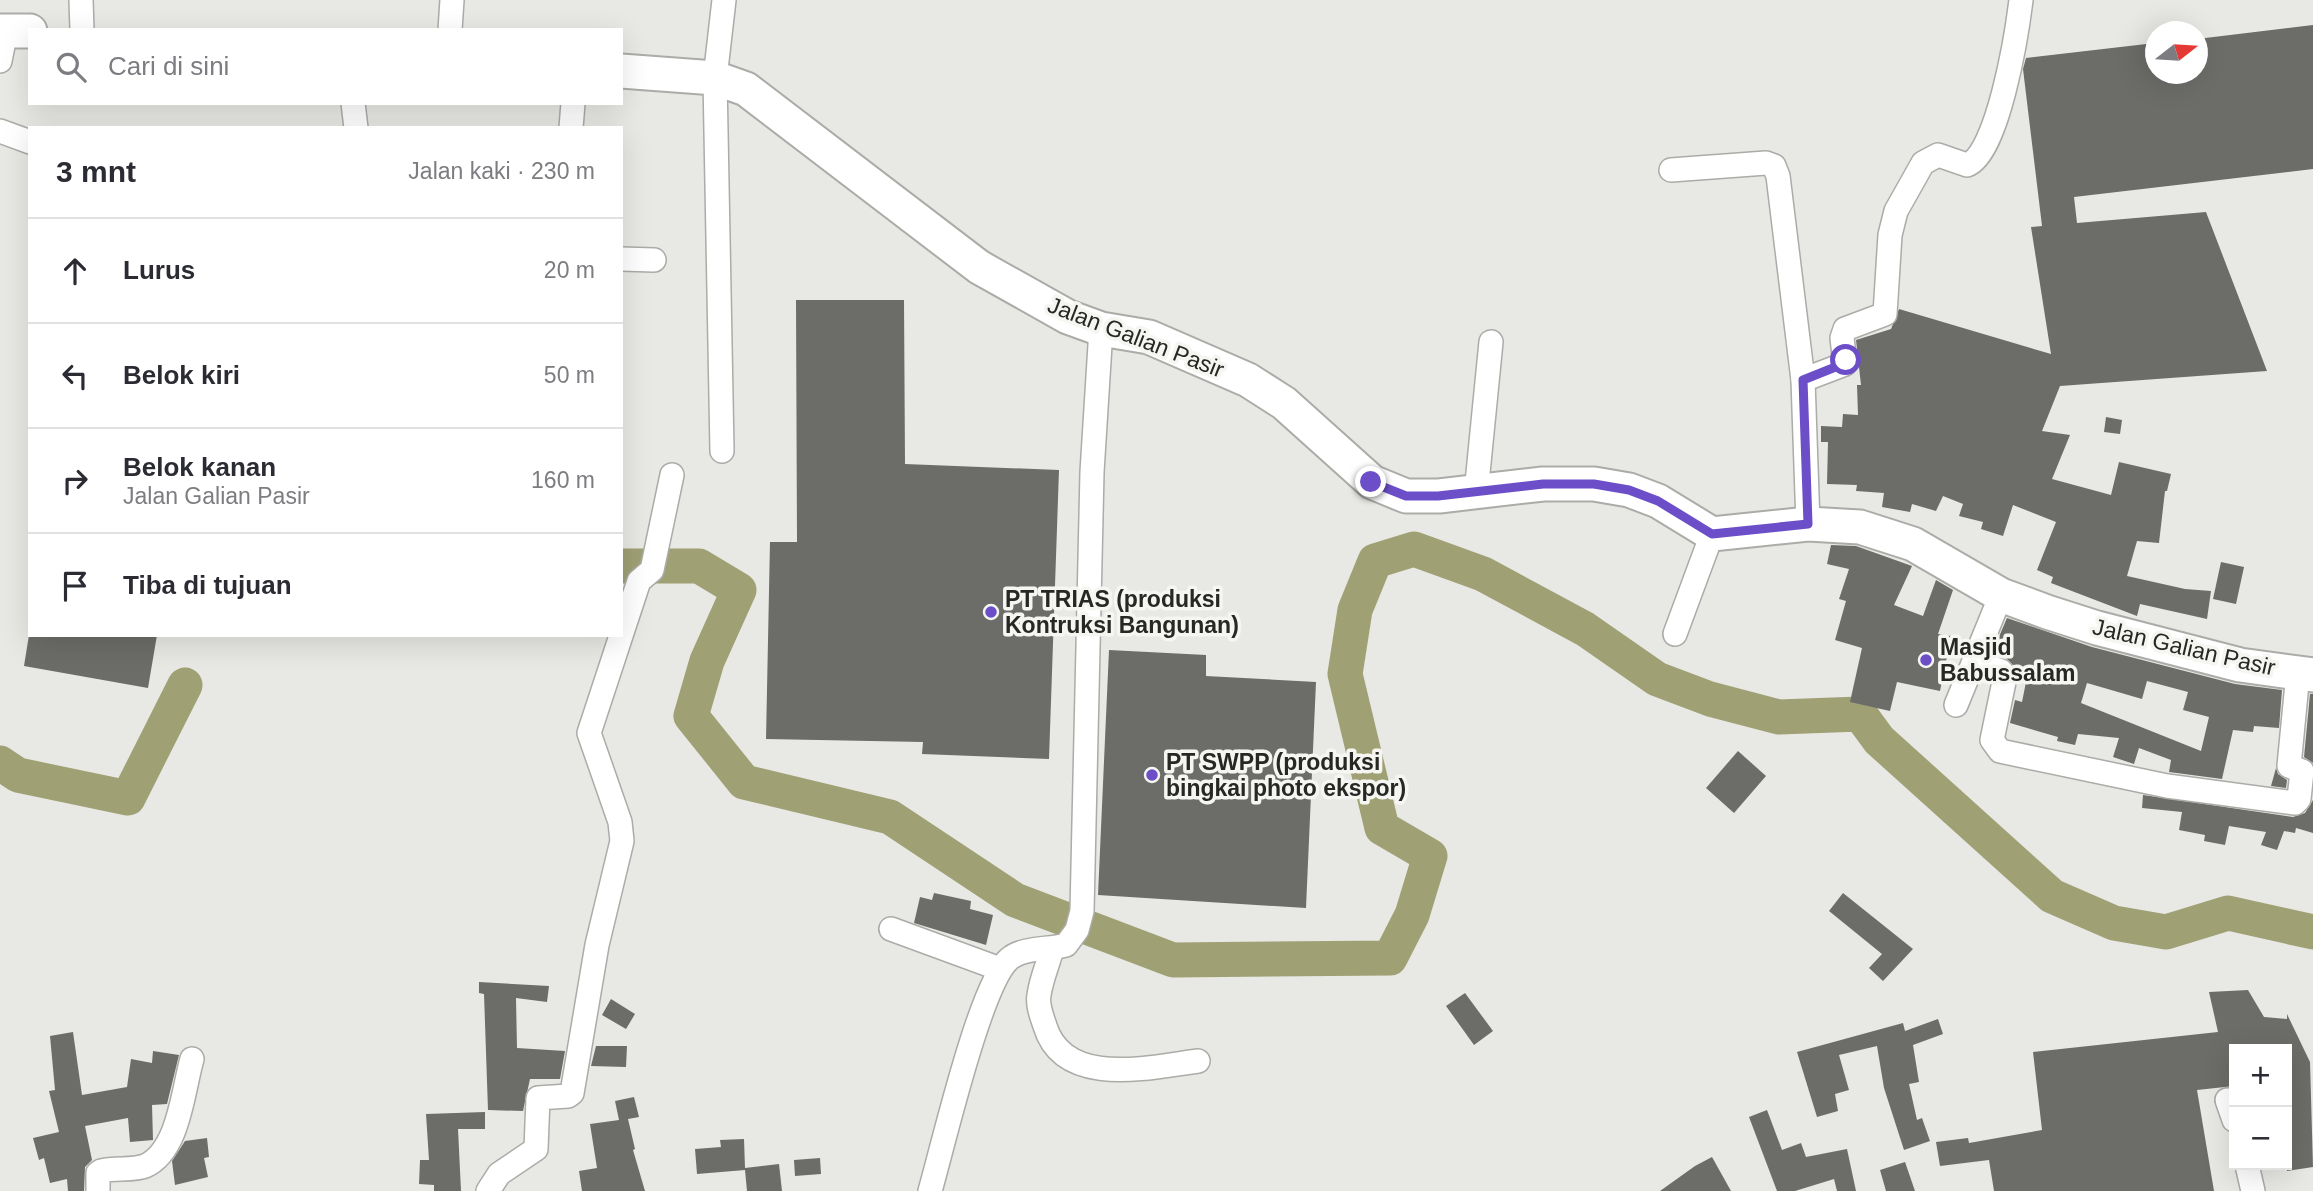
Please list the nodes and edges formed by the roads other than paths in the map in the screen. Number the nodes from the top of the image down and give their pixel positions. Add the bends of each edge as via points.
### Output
1 (81, 0) edge
2 (452, 0) edge
3 (724, 0) edge
4 (2021, 0) edge
5 (82, 28) edge
6 (450, 28) edge
7 (623, 71) edge
8 (715, 78) junction
9 (353, 105) edge
10 (573, 105) edge
11 (356, 126) edge
12 (572, 126) edge
13 (0, 131) edge
14 (28, 141) edge
15 (1671, 170) dead end
16 (623, 259) edge
17 (654, 260) dead end
18 (1101, 329) junction
19 (1491, 342) dead end
20 (1803, 380) junction
21 (722, 451) dead end
22 (672, 475) dead end
23 (1476, 493) junction
24 (1808, 524) junction
25 (1712, 534) junction
26 (2001, 596) junction
27 (623, 630) edge
28 (1675, 634) dead end
29 (621, 637) edge
30 (1974, 662) junction
31 (2305, 674) edge
32 (1956, 705) dead end
33 (891, 929) dead end
34 (1052, 949) junction
35 (1000, 969) junction
36 (192, 1059) dead end
37 (1198, 1061) dead end
38 (2248, 1170) edge
39 (98, 1191) edge
40 (488, 1191) edge
41 (930, 1191) edge
42 (2253, 1191) edge

1 - 5 street
2 - 6 street
3 - 8 street
4 - 20 street via 1994,130 1982,155 1967,165 1938,155 1923,163 1896,211 1885,314 1845,329 1845,363
7 - 8 street, Jalan Galian Pasir
8 - 18 street, Jalan Galian Pasir via 746,89 979,267 1068,317
8 - 21 street
9 - 11 street
10 - 12 street
13 - 14 street
15 - 20 street via 1774,166 1779,176
16 - 17 street
18 - 23 street, Jalan Galian Pasir via 1149,337 1248,380 1284,403 1371,482 1406,496
18 - 34 street via 1092,472 1080,920 1066,945
19 - 23 street
20 - 24 street
22 - 27 street via 654,566 639,581
23 - 25 street, Jalan Galian Pasir via 1543,484 1594,484 1629,490 1658,501
24 - 25 street, Jalan Galian Pasir
24 - 26 street, Jalan Galian Pasir via 1881,532 1913,544
25 - 28 street
26 - 30 street
26 - 31 street, Jalan Galian Pasir via 2097,628 2240,665
29 - 40 street via 589,733 620,822 622,841 597,945 572,1093 537,1100 536,1149 499,1174
30 - 31 street via 2001,671 2005,677 1992,740 2000,751 2167,786 2295,803 2302,771 2288,766
30 - 32 street
33 - 35 street
34 - 35 street via 1011,957
34 - 37 street via 1038,997 1047,1032 1058,1049 1075,1062 1115,1071
35 - 41 street via 985,1001
36 - 39 street via 184,1105 156,1157 139,1168 101,1171
38 - 42 street

